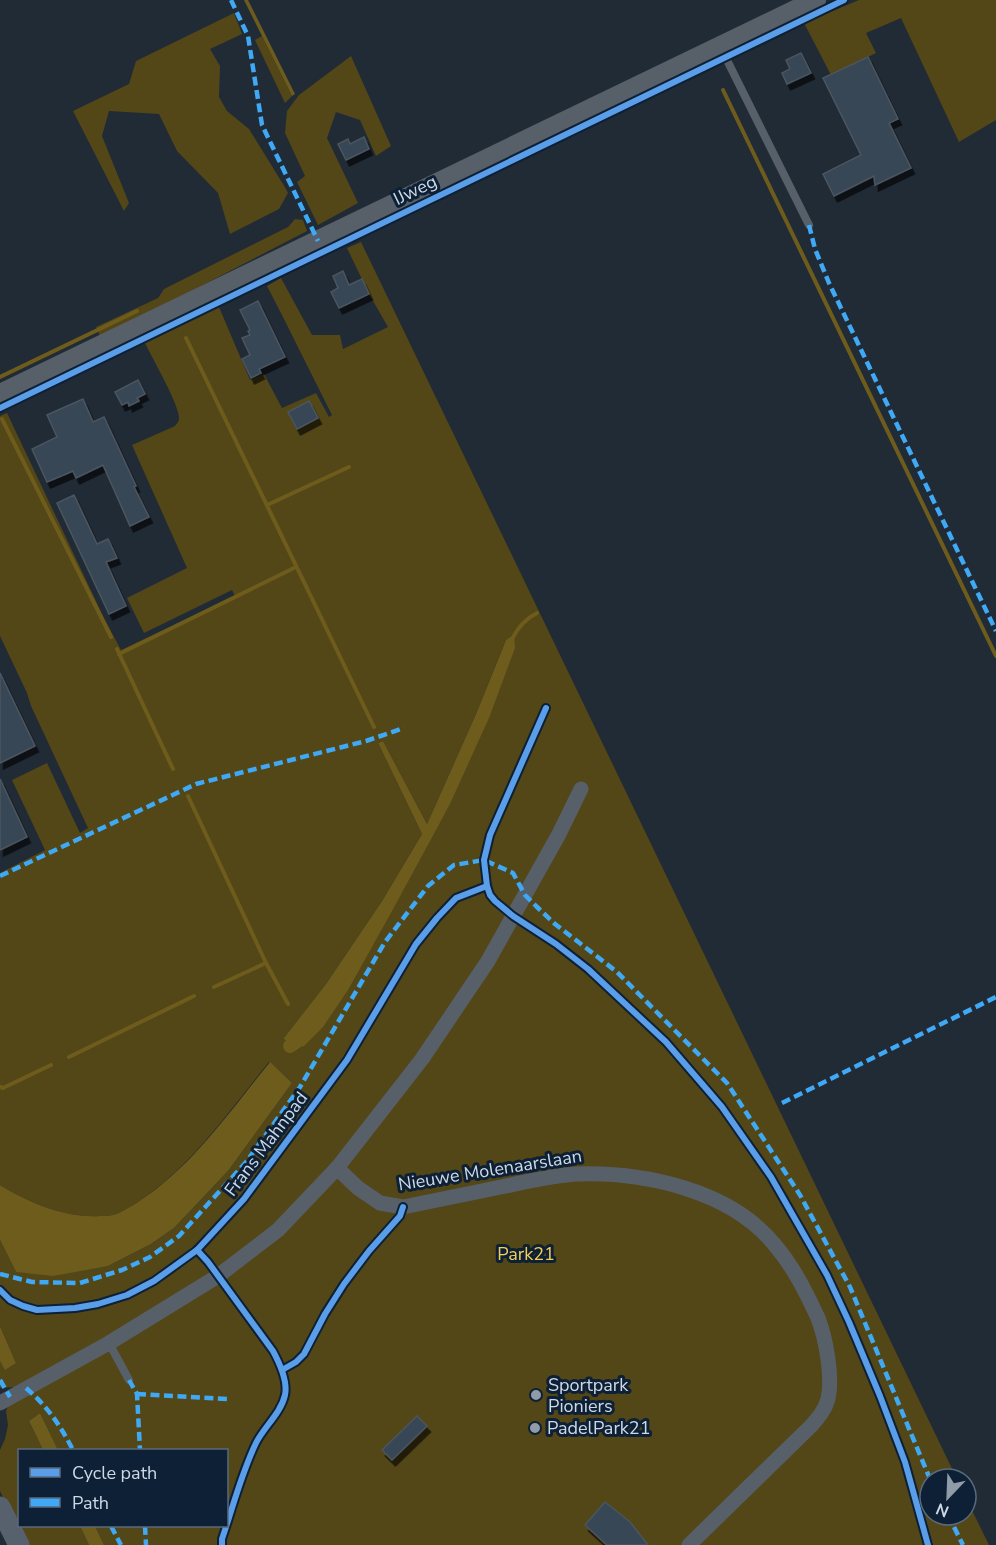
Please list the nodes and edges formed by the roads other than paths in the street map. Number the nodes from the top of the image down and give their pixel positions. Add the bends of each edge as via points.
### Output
1 (816, 0) edge
2 (720, 46) junction
3 (809, 225) dead end
4 (0, 394) edge
5 (581, 789) dead end
6 (337, 1168) junction
7 (109, 1343) junction
8 (129, 1380) dead end
9 (0, 1403) edge
10 (0, 1507) edge
11 (19, 1545) edge
12 (689, 1545) edge

1 - 2 street, IJweg
2 - 3 lane
2 - 4 street, IJweg
5 - 6 street via 488,961 422,1059
6 - 7 street via 278,1230 218,1276
6 - 12 street, Nieuwe Molenaarslaan via 380,1203 403,1207 550,1177 639,1177 690,1190 722,1204 751,1221 773,1243 795,1273 820,1324 830,1376 828,1399 811,1426
7 - 8 lane
7 - 9 street
10 - 11 main road

